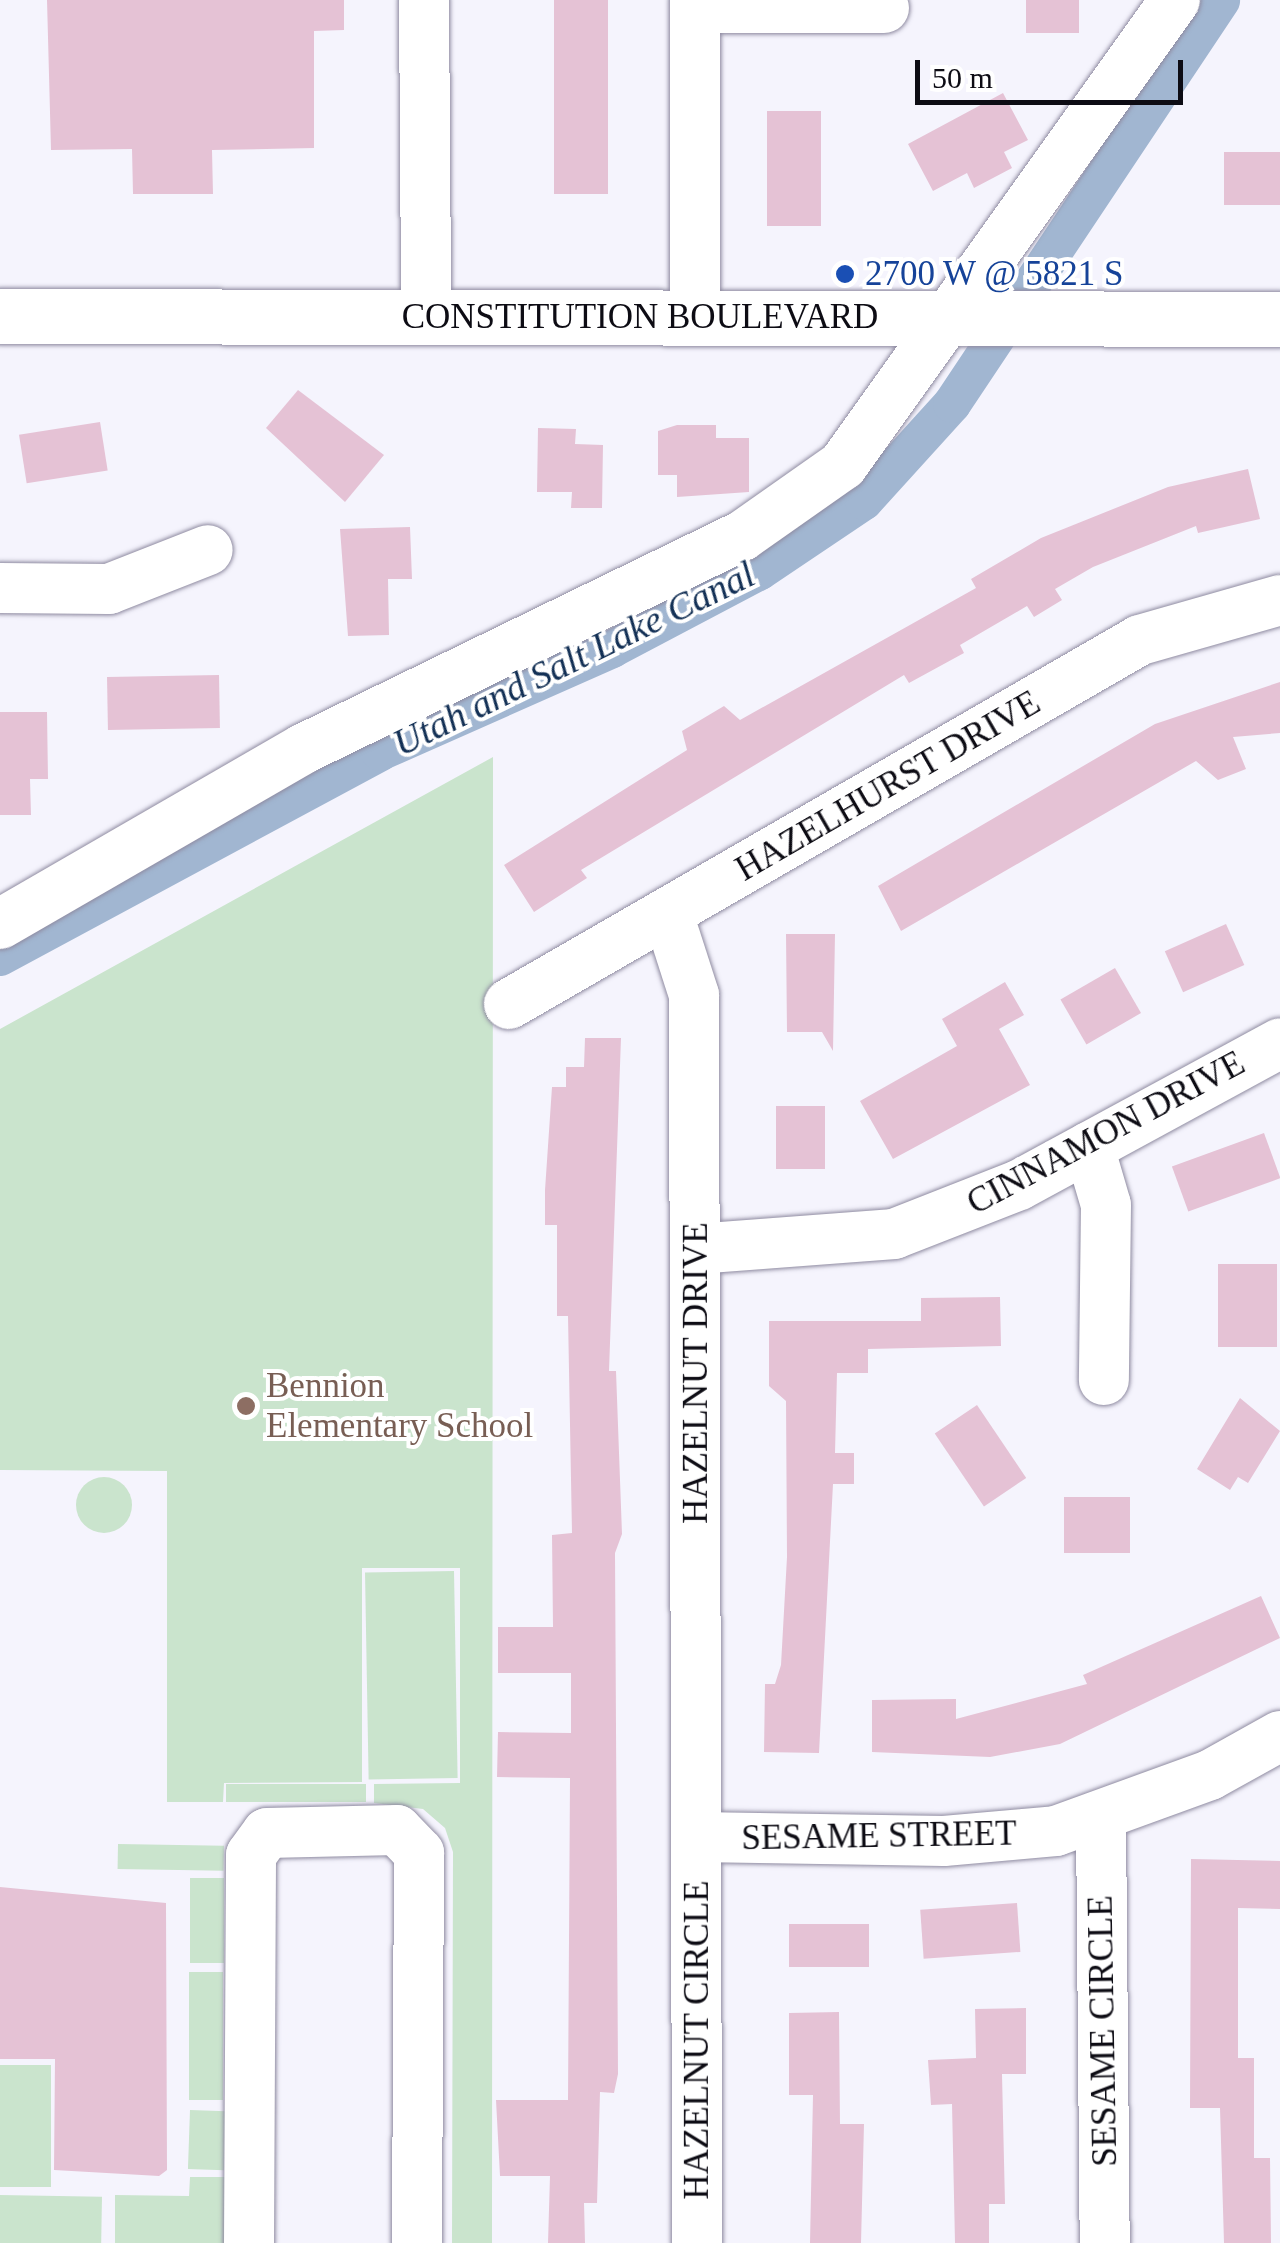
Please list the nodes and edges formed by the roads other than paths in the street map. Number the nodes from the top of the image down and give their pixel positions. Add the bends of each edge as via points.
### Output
1 (424, 0) edge
2 (1175, 0) edge
3 (695, 4) edge
4 (884, 8) dead end
5 (0, 316) edge
6 (426, 316) junction
7 (695, 317) junction
8 (950, 319) junction
9 (1280, 319) edge
10 (208, 550) dead end
11 (0, 588) edge
12 (1280, 600) edge
13 (668, 914) junction
14 (0, 924) edge
15 (509, 1004) dead end
16 (1280, 1043) edge
17 (1089, 1147) junction
18 (695, 1250) junction
19 (1104, 1380) dead end
20 (1280, 1736) edge
21 (1101, 1818) junction
22 (698, 1837) junction
23 (249, 2243) edge
24 (417, 2243) edge
25 (698, 2243) edge
26 (1105, 2243) edge

1 - 6 street
2 - 8 street
3 - 4 street
3 - 7 street
5 - 6 main road, CONSTITUTION BOULEVARD
6 - 7 main road, CONSTITUTION BOULEVARD
7 - 8 main road, CONSTITUTION BOULEVARD
8 - 9 main road, CONSTITUTION BOULEVARD
8 - 14 street via 843,465 742,536 302,749
10 - 11 street via 109,588
12 - 13 street, HAZELHURST DRIVE via 1140,640
13 - 15 street, HAZELHURST DRIVE
13 - 18 street, HAZELNUT DRIVE via 694,996
16 - 17 street, CINNAMON DRIVE
17 - 18 street, CINNAMON DRIVE via 894,1234
17 - 19 street via 1106,1204
18 - 22 street, HAZELNUT DRIVE
20 - 21 street, SESAME STREET
21 - 22 street, SESAME STREET via 1010,1838
21 - 26 street, SESAME CIRCLE
22 - 25 street, HAZELNUT CIRCLE
23 - 24 street via 251,1856 267,1833 397,1830 419,1853

